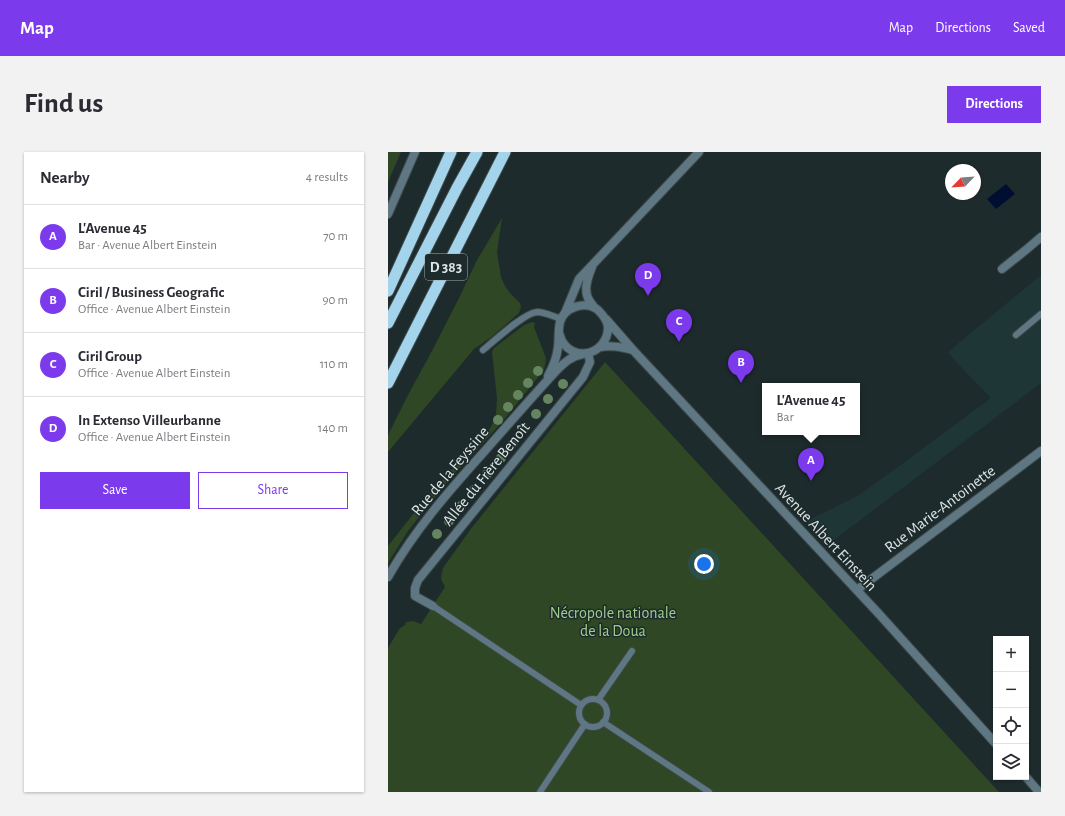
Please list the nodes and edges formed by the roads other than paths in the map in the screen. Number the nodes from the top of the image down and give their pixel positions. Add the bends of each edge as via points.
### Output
1 (415, 152) edge
2 (451, 152) edge
3 (477, 152) edge
4 (505, 152) edge
5 (699, 152) edge
6 (388, 214) edge
7 (1041, 237) edge
8 (593, 263) junction
9 (1002, 269) dead end
10 (388, 291) edge
11 (595, 308) junction
12 (1041, 314) edge
13 (563, 317) junction
14 (606, 319) junction
15 (388, 324) edge
16 (559, 333) junction
17 (1016, 335) dead end
18 (600, 347) junction
19 (483, 350) dead end
20 (633, 350) junction
21 (585, 354) junction
22 (388, 382) edge
23 (539, 389) junction
24 (1041, 451) edge
25 (388, 577) edge
26 (857, 590) junction
27 (433, 606) joint
28 (632, 651) dead end
29 (598, 700) junction
30 (582, 705) junction
31 (603, 722) junction
32 (585, 724) junction
33 (993, 741) edge
34 (1029, 780) edge
35 (540, 792) edge
36 (709, 792) edge
37 (1039, 792) edge

1 - 6 street
2 - 10 highway
3 - 15 highway, D 383
4 - 22 highway, D 383
5 - 8 street
7 - 9 street
8 - 11 street via 586,288 588,299
8 - 13 street via 579,279
11 - 13 street via 587,305 574,307
11 - 14 street
12 - 17 lane
13 - 16 street
13 - 19 lane via 535,312 518,321
14 - 18 street via 607,334
14 - 20 street, Avenue Albert Einstein
16 - 21 street via 567,348
16 - 23 street, Rue de la Feyssine via 555,359
18 - 20 street
18 - 21 street
20 - 26 street, Avenue Albert Einstein
21 - 23 street, Rue de la Feyssine via 575,355
21 - 27 street, Allée du Frère Benoît via 590,362 583,377 418,580 416,596
23 - 25 street, Rue de la Feyssine via 443,498
24 - 26 street, Rue Marie-Antoinette
26 - 33 street, Avenue Albert Einstein
27 - 30 lane
28 - 29 lane
29 - 30 lane via 589,700
29 - 31 lane via 606,712
30 - 32 lane via 579,713
31 - 32 lane via 596,726
31 - 36 lane
32 - 35 lane
34 - 37 street

